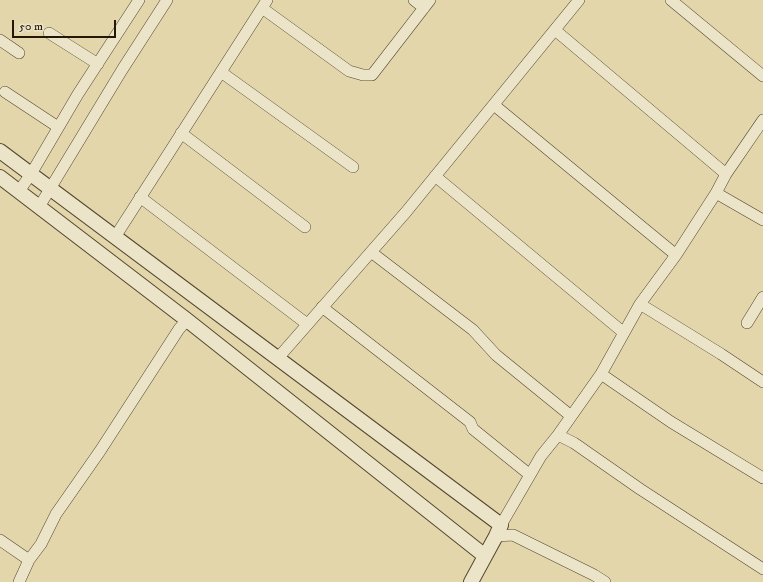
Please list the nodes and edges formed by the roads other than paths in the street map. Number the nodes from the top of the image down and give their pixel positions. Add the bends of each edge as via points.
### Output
1 (139, 0) edge
2 (167, 0) edge
3 (414, 0) edge
4 (578, 0) edge
5 (671, 0) edge
6 (264, 4) edge
7 (427, 4) edge
8 (555, 30) junction
9 (49, 33) dead end
10 (0, 40) edge
11 (19, 53) dead end
12 (98, 64) junction
13 (221, 72) junction
14 (763, 76) edge
15 (5, 92) dead end
16 (494, 105) junction
17 (763, 120) edge
18 (58, 127) junction
19 (181, 133) junction
20 (0, 150) edge
21 (353, 167) dead end
22 (31, 174) junction
23 (726, 174) junction
24 (435, 176) junction
25 (0, 177) edge
26 (51, 189) junction
27 (19, 191) junction
28 (716, 193) junction
29 (140, 197) junction
30 (39, 207) junction
31 (763, 220) edge
32 (305, 227) dead end
33 (114, 237) junction
34 (370, 252) junction
35 (676, 255) junction
36 (763, 297) edge
37 (640, 304) junction
38 (322, 307) junction
39 (187, 320) junction
40 (747, 323) dead end
41 (308, 324) junction
42 (624, 333) junction
43 (278, 358) junction
44 (601, 374) junction
45 (763, 382) edge
46 (571, 416) junction
47 (558, 435) junction
48 (530, 475) junction
49 (763, 478) edge
50 (499, 531) junction
51 (0, 540) edge
52 (485, 556) junction
53 (29, 560) junction
54 (763, 569) edge
55 (19, 582) edge
56 (471, 582) edge
57 (605, 582) edge

1 - 12 street
2 - 26 street
3 - 7 street
4 - 8 street
5 - 14 street
6 - 7 street via 349,72 372,75
6 - 13 street
8 - 16 street
8 - 23 street
9 - 12 street
10 - 11 street
12 - 18 street
13 - 19 street
13 - 21 street
15 - 18 street
16 - 24 street
16 - 35 street
17 - 23 street
18 - 22 street
19 - 29 street
19 - 32 street
20 - 22 street
22 - 26 street
22 - 27 street
23 - 28 street
24 - 34 street
24 - 42 street
25 - 27 street
26 - 30 street
26 - 33 street
27 - 30 street
28 - 31 street
28 - 35 street
29 - 33 street
29 - 41 street
30 - 39 street
33 - 43 street
34 - 38 street
34 - 46 street via 473,330 496,355
35 - 37 street
36 - 40 street
37 - 42 street
37 - 45 street
38 - 41 street
38 - 48 street via 470,422 473,429
39 - 52 street
39 - 53 street via 56,514 41,544
41 - 43 street
42 - 44 street
43 - 50 street
44 - 46 street
44 - 49 street via 672,422
46 - 47 street
47 - 48 street
47 - 54 street via 574,443
48 - 50 street
50 - 52 street
50 - 57 street via 513,535
51 - 53 street
52 - 56 street
53 - 55 street

